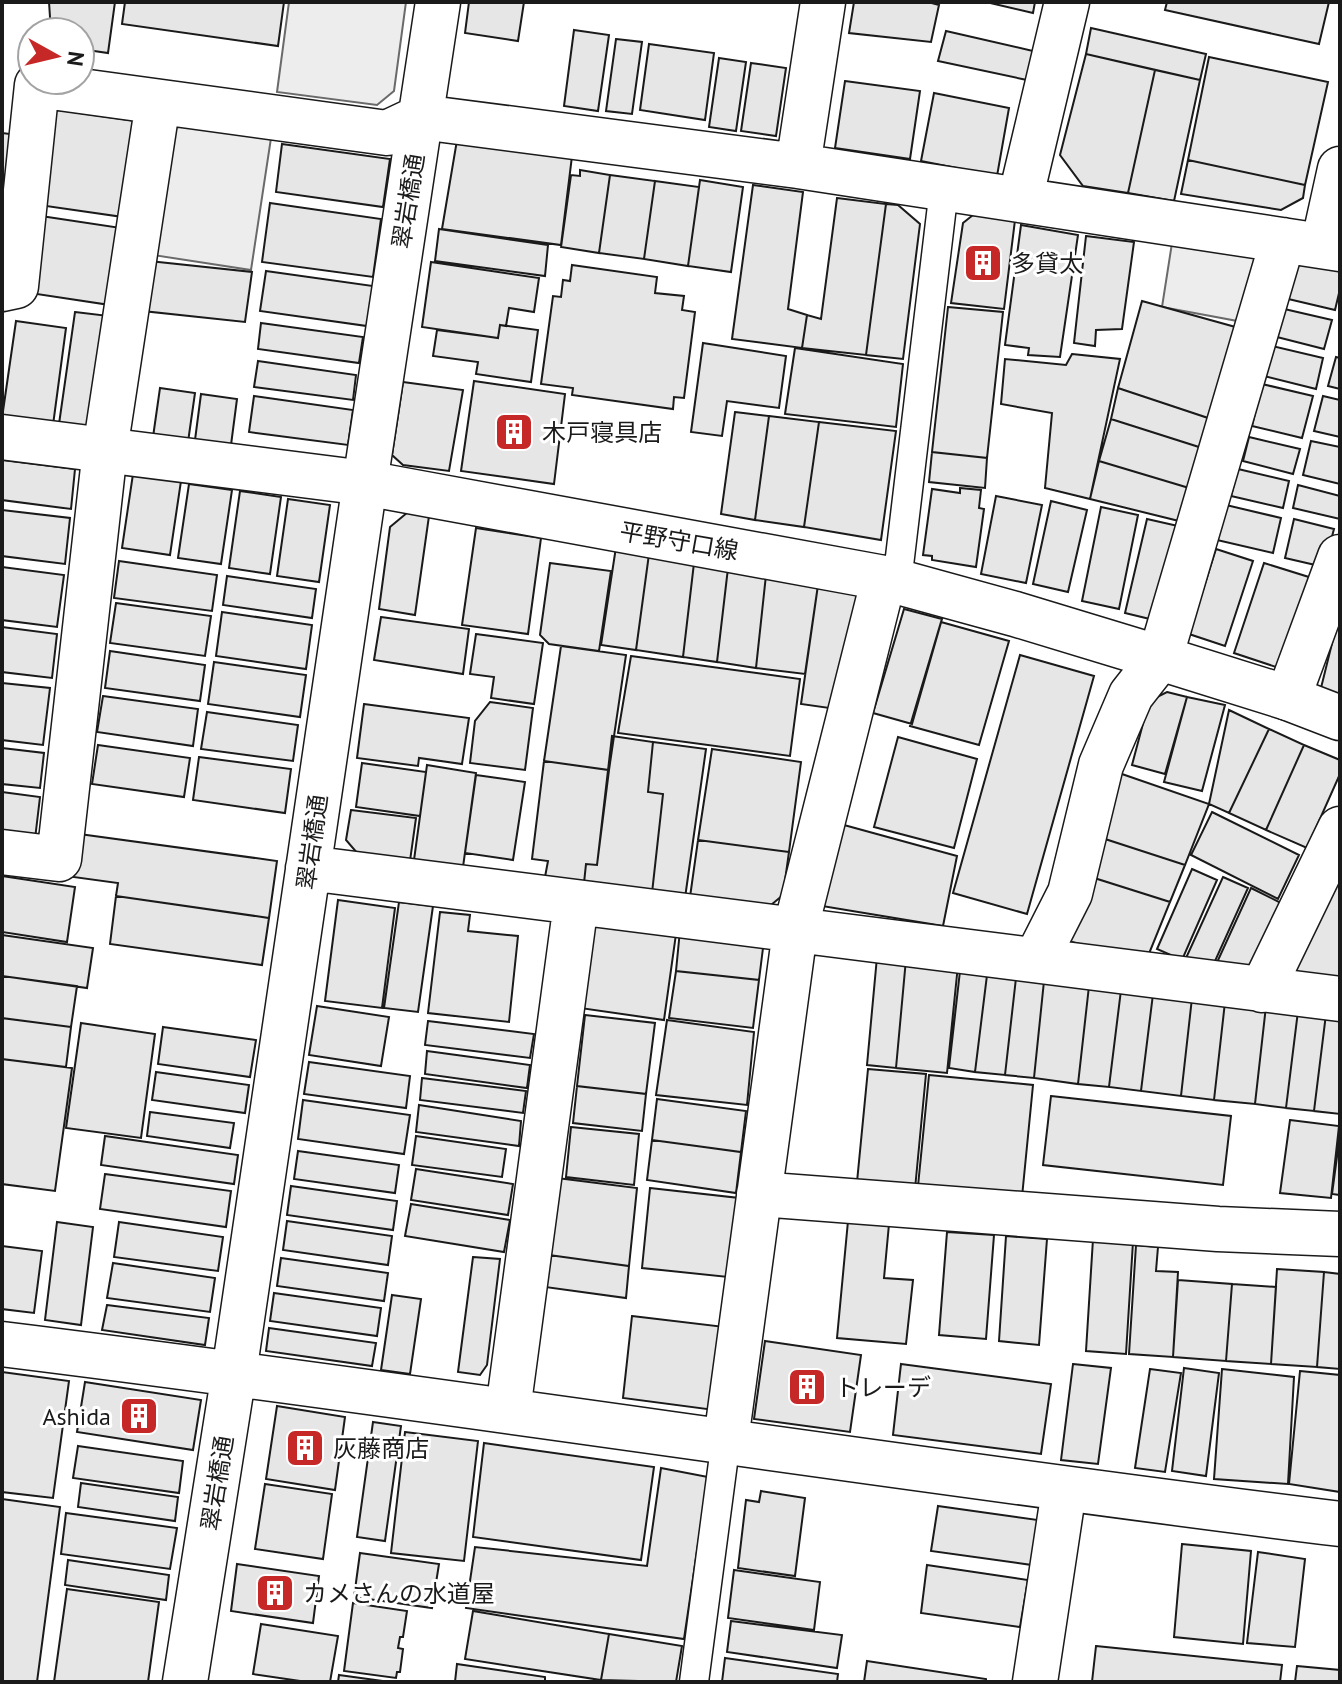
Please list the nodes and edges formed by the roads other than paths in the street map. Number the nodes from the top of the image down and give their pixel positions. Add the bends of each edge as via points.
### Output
1 (438, 2) edge
2 (823, 2) edge
3 (1067, 2) edge
4 (158, 102) junction
5 (421, 117) junction
6 (798, 166) junction
7 (1340, 169) edge
8 (944, 189) junction
9 (1020, 200) junction
10 (1316, 245) edge
11 (2, 289) edge
12 (2, 437) edge
13 (105, 450) junction
14 (365, 483) junction
15 (1340, 557) edge
16 (890, 580) junction
17 (1160, 658) junction
18 (1288, 698) junction
19 (1340, 718) edge
20 (1340, 829) edge
21 (2, 852) edge
22 (308, 868) junction
23 (576, 903) junction
24 (795, 931) junction
25 (1036, 960) junction
26 (1262, 990) junction
27 (1340, 999) edge
28 (759, 1194) junction
29 (1340, 1234) edge
30 (2, 1344) edge
31 (234, 1373) junction
32 (508, 1410) junction
33 (726, 1440) junction
34 (1064, 1490) junction
35 (1340, 1524) edge
36 (185, 1682) edge
37 (694, 1682) edge
38 (1035, 1682) edge

1 - 5 street, 翠岩橋通
2 - 6 street
3 - 9 street
4 - 5 street via 387,133
4 - 11 street via 37,85 16,286
4 - 13 street
5 - 6 street
5 - 14 street, 翠岩橋通
6 - 8 street
7 - 10 street
8 - 9 street
8 - 16 lane
9 - 10 street
10 - 17 street
12 - 13 street, 平野守口線
13 - 14 street, 平野守口線
13 - 21 street via 59,859
14 - 16 street, 平野守口線
14 - 22 street, 翠岩橋通
15 - 18 street
16 - 17 street, 平野守口線
16 - 24 street
17 - 18 street, 平野守口線
17 - 25 street via 1131,695 1101,765 1070,893
18 - 19 street, 平野守口線
20 - 26 street
22 - 23 street
22 - 31 street, 翠岩橋通
23 - 24 street
23 - 32 street
24 - 25 street
24 - 28 street
25 - 26 street
26 - 27 street
28 - 29 street
28 - 33 street
30 - 31 street
31 - 32 street
31 - 36 street, 翠岩橋通
32 - 33 street
33 - 34 street
33 - 37 lane
34 - 35 street
34 - 38 street

